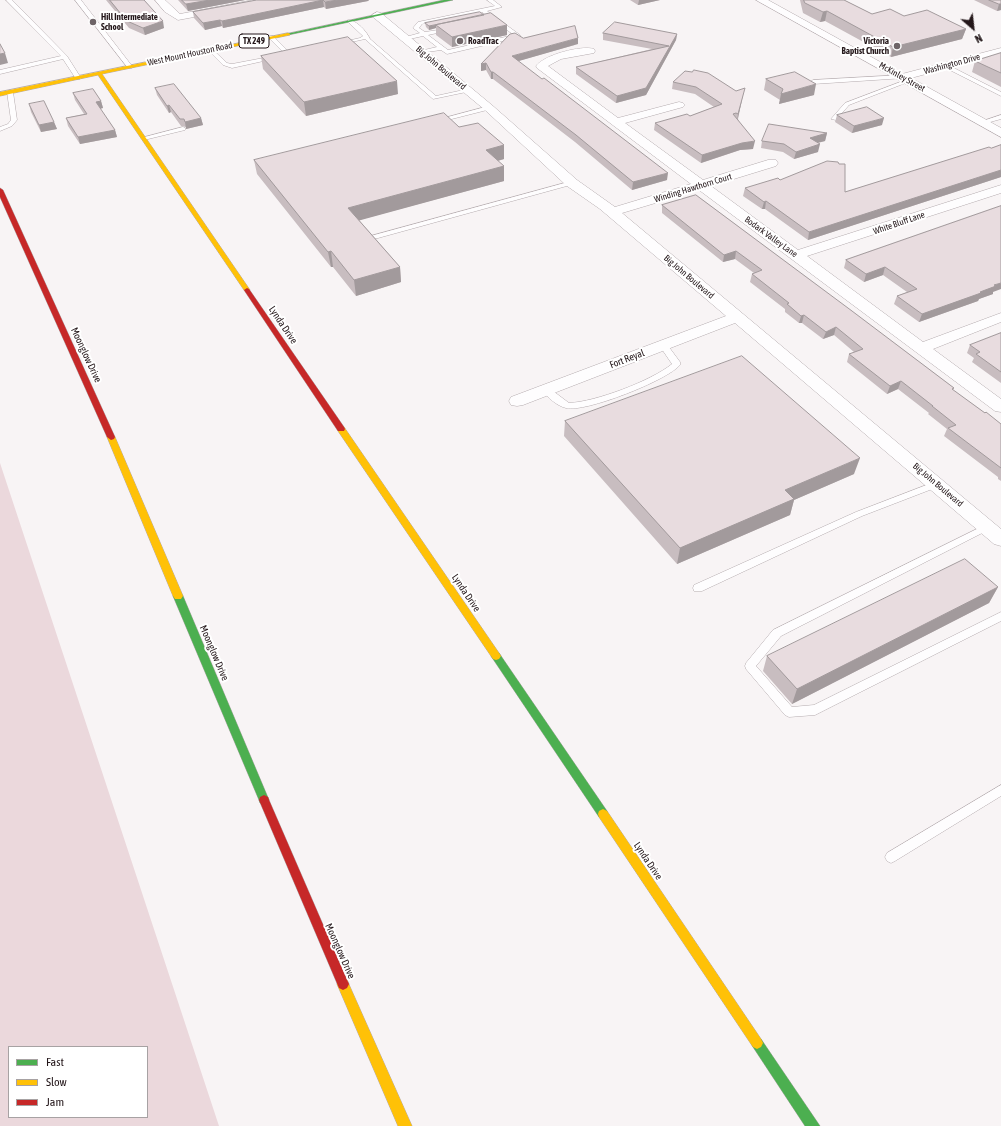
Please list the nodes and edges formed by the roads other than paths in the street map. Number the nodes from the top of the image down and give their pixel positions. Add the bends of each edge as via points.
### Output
1 (9, 0) edge
2 (78, 0) edge
3 (160, 0) edge
4 (269, 0) edge
5 (452, 0) edge
6 (490, 0) edge
7 (761, 0) edge
8 (439, 1) edge
9 (482, 10) junction
10 (377, 15) junction
11 (350, 20) junction
12 (453, 27) edge
13 (424, 34) junction
14 (366, 36) junction
15 (271, 37) junction
16 (405, 38) junction
17 (332, 45) edge
18 (441, 48) junction
19 (211, 50) junction
20 (590, 51) dead end
21 (1001, 51) edge
22 (422, 52) junction
23 (296, 53) edge
24 (288, 55) junction
25 (65, 57) junction
26 (946, 66) junction
27 (130, 67) junction
28 (0, 72) edge
29 (98, 73) junction
30 (78, 78) junction
31 (906, 79) junction
32 (813, 82) edge
33 (468, 91) junction
34 (10, 92) junction
35 (0, 94) edge
36 (1001, 94) edge
37 (679, 105) dead end
38 (489, 108) junction
39 (1001, 117) edge
40 (834, 119) dead end
41 (615, 122) junction
42 (983, 122) junction
43 (428, 123) edge
44 (0, 129) edge
45 (183, 129) edge
46 (1001, 133) edge
47 (144, 138) junction
48 (772, 164) dead end
49 (572, 183) junction
50 (702, 186) junction
51 (1001, 189) edge
52 (0, 190) edge
53 (613, 212) junction
54 (375, 236) edge
55 (796, 256) junction
56 (737, 317) junction
57 (1001, 317) edge
58 (663, 345) junction
59 (922, 348) junction
60 (546, 390) junction
61 (517, 401) dead end
62 (1001, 407) edge
63 (937, 484) junction
64 (987, 527) junction
65 (1001, 539) edge
66 (698, 588) dead end
67 (1001, 616) edge
68 (1001, 790) edge
69 (891, 856) dead end
70 (405, 1126) edge
71 (813, 1126) edge

1 - 25 lane
2 - 27 lane
3 - 4 street via 178,17
5 - 8 street, West Mount Houston Road / TX 249
6 - 9 lane via 499,7
7 - 31 street, McKinley Street
8 - 10 street, West Mount Houston Road / TX 249
9 - 13 lane via 466,16 420,23 416,28
9 - 18 lane via 491,20 518,36 447,52
10 - 11 street, West Mount Houston Road / TX 249
10 - 16 street, Big John Boulevard
11 - 14 lane
11 - 15 street, West Mount Houston Road / TX 249
12 - 13 lane
13 - 16 lane
13 - 18 lane
14 - 17 lane
14 - 33 lane via 435,98
15 - 19 street, West Mount Houston Road / TX 249
15 - 24 lane
16 - 22 street, Big John Boulevard
18 - 22 lane
19 - 24 lane via 225,64 232,66
19 - 27 street, West Mount Houston Road / TX 249
20 - 41 street, Bodark Valley Lane via 554,59 541,66
21 - 26 street, Washington Drive
22 - 33 street, Big John Boulevard
23 - 24 lane
25 - 28 lane
25 - 30 lane
26 - 31 street, Washington Drive
26 - 36 lane
27 - 29 street, West Mount Houston Road / TX 249
29 - 30 street, West Mount Houston Road / TX 249
29 - 47 street, Lynda Drive
30 - 34 street, West Mount Houston Road / TX 249
31 - 32 lane
31 - 40 lane via 847,104
31 - 42 street, McKinley Street
33 - 38 street, Big John Boulevard
34 - 35 street, West Mount Houston Road / TX 249
34 - 44 lane via 14,120
37 - 41 street
38 - 43 lane
38 - 49 street, Big John Boulevard
39 - 42 lane
41 - 50 street, Bodark Valley Lane
42 - 46 street, McKinley Street
45 - 47 lane
47 - 71 street, Lynda Drive
48 - 50 street, Winding Hawthorn Court
49 - 53 street, Big John Boulevard
49 - 54 lane
50 - 53 street, Winding Hawthorn Court
50 - 55 street, Bodark Valley Lane
51 - 55 street, White Bluff Lane
52 - 70 street, Moonglow Drive via 96,402
53 - 56 street, Big John Boulevard
55 - 59 street, Bodark Valley Lane
56 - 58 street, Fort Reyal
56 - 63 street, Big John Boulevard
57 - 59 street
58 - 60 street, Fort Reyal
58 - 60 lane via 676,365 667,373 642,384 575,407 563,404
59 - 62 street, Bodark Valley Lane
60 - 61 street, Fort Reyal
63 - 64 street, Big John Boulevard
63 - 66 lane via 859,514
64 - 65 street, Big John Boulevard
64 - 67 lane via 777,633 750,666 789,712 815,710
68 - 69 lane

